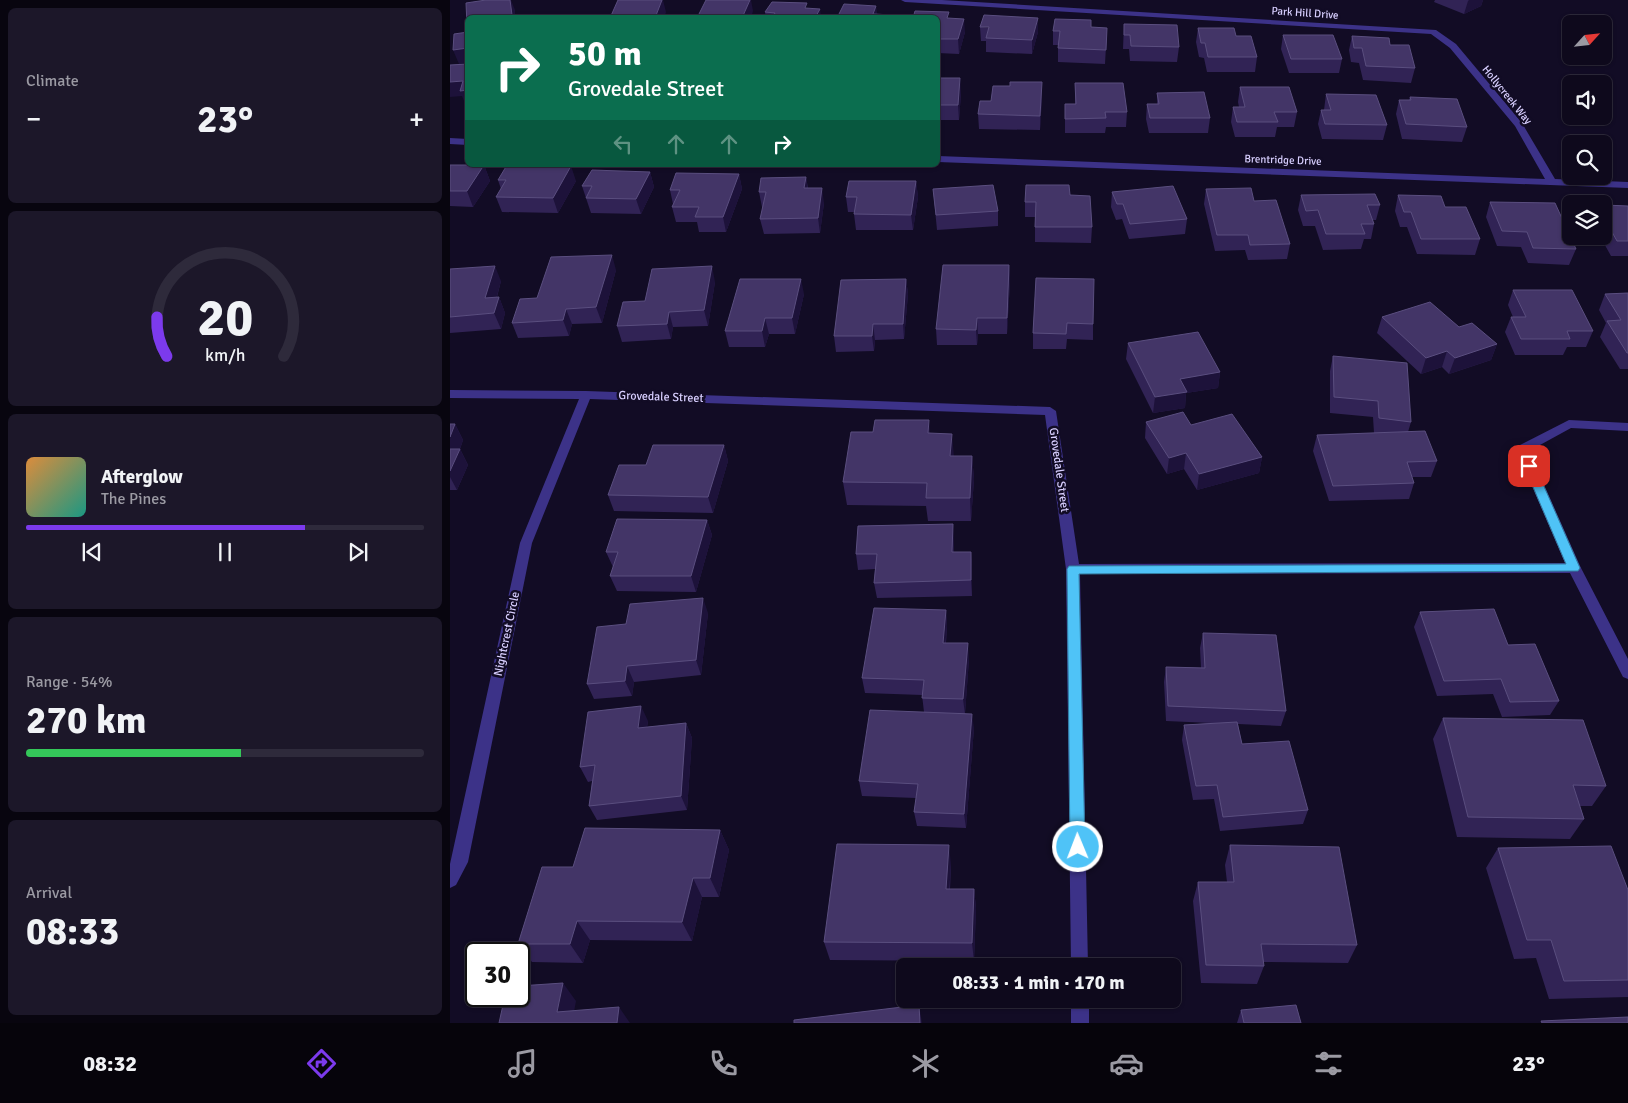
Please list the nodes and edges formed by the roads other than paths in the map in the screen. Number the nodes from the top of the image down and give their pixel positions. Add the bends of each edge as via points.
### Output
1 (905, 0) edge
2 (1433, 32) joint
3 (450, 141) edge
4 (465, 142) edge
5 (940, 159) edge
6 (1551, 181) junction
7 (1628, 185) edge
8 (450, 394) edge
9 (586, 395) junction
10 (1628, 427) edge
11 (1574, 568) junction
12 (1073, 569) junction
13 (1628, 673) edge
14 (450, 880) edge
15 (1079, 958) edge
16 (1080, 1008) edge
17 (1080, 1023) edge

1 - 2 street, Park Hill Drive
2 - 6 street, Hollycreek Way via 1452,46 1519,124
3 - 4 street
5 - 6 street, Brentridge Drive
6 - 7 street, Brentridge Drive
8 - 9 street, Grovedale Street
9 - 12 street, Grovedale Street via 1050,411
9 - 14 street, Nightcrest Circle via 526,543 460,862
10 - 11 street via 1568,424 1522,449
11 - 12 street
11 - 13 street
12 - 15 street
16 - 17 street

